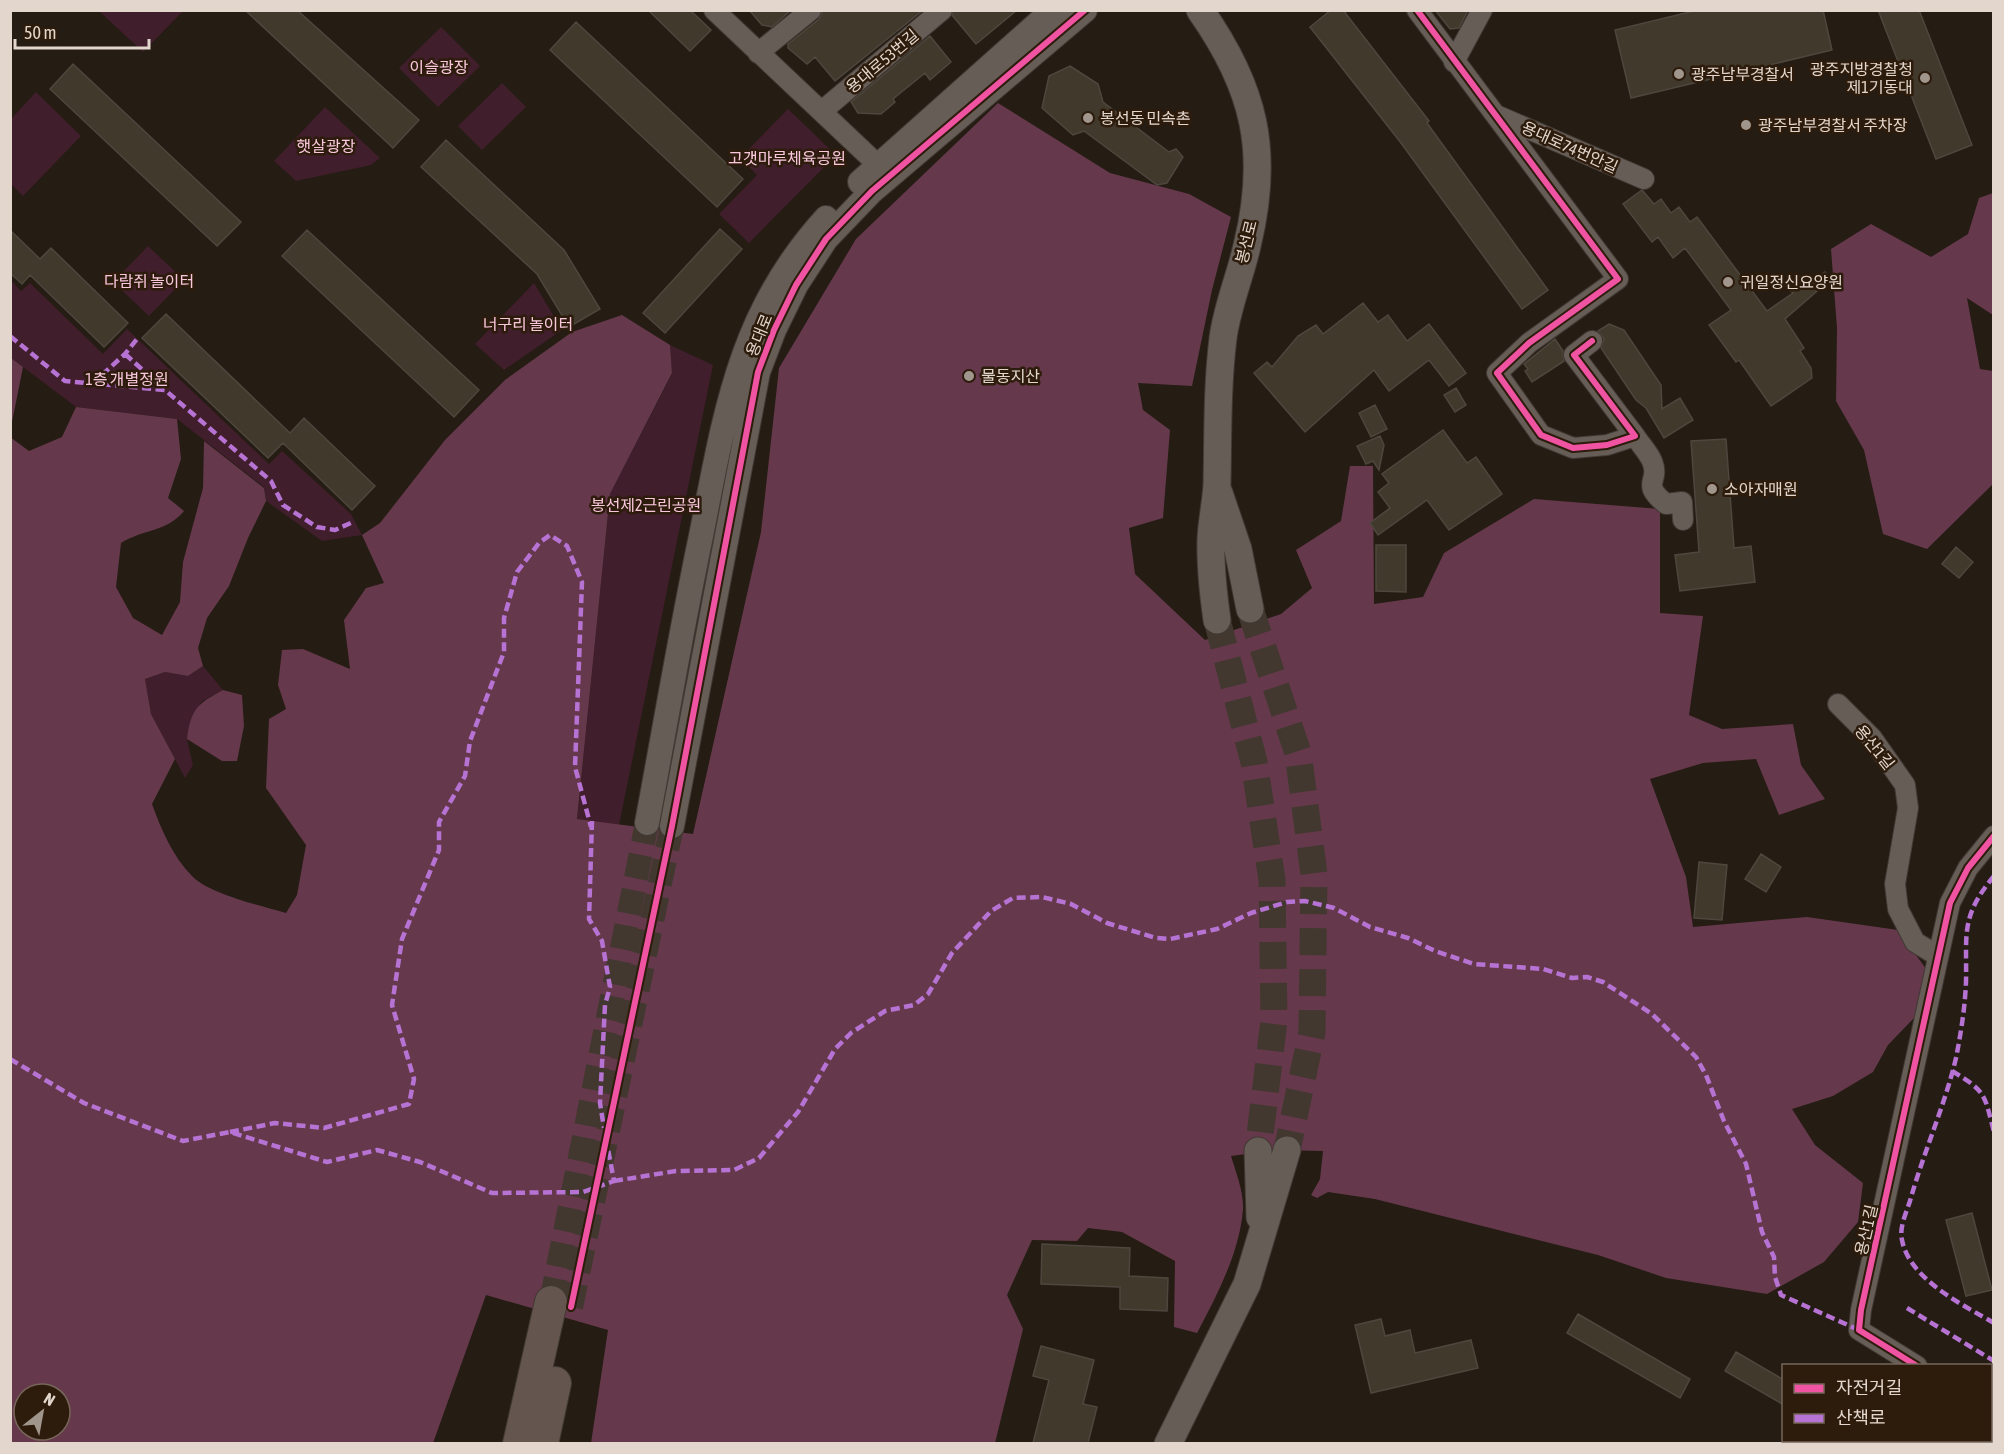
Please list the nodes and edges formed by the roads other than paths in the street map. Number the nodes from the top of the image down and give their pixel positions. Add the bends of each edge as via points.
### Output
1 (714, 10) edge
2 (811, 10) edge
3 (942, 10) edge
4 (1053, 10) edge
5 (1085, 10) edge
6 (1200, 10) edge
7 (1417, 10) edge
8 (1482, 10) edge
9 (758, 53) junction
10 (1454, 62) junction
11 (822, 111) junction
12 (1496, 115) junction
13 (878, 165) junction
14 (1644, 179) dead end
15 (1592, 341) dead end
16 (1635, 436) junction
17 (1217, 486) junction
18 (1683, 520) dead end
19 (1250, 609) tunnel mouth
20 (1217, 620) tunnel mouth
21 (1838, 704) dead end
22 (647, 823) tunnel mouth
23 (672, 826) tunnel mouth
24 (1994, 836) edge
25 (1938, 956) junction
26 (1287, 1150) tunnel mouth
27 (1258, 1151) tunnel mouth
28 (1260, 1233) junction
29 (561, 1304) tunnel mouth
30 (1911, 1364) edge
31 (542, 1392) junction
32 (504, 1443) edge
33 (519, 1443) edge
34 (542, 1443) edge
35 (549, 1443) edge
36 (1168, 1443) edge

1 - 9 street
2 - 9 street
3 - 11 street, 용대로53번길
4 - 13 street, 용대로
5 - 23 street, 용대로 via 872,190 826,239 796,285 758,372
6 - 17 main road, 봉선로 via 1243,83 1256,142 1258,189 1223,336
7 - 10 street
8 - 10 street
9 - 11 street
10 - 12 street
11 - 13 street
12 - 14 street, 용대로74번안길
12 - 16 street via 1618,279 1529,343 1497,372 1541,435 1573,448 1607,445
13 - 22 street, 용대로 via 808,237 778,277 738,370 691,582
15 - 16 street via 1574,355
16 - 18 street via 1652,461 1650,487 1654,495 1666,504 1682,502
17 - 19 main road via 1238,549
17 - 20 main road via 1211,536 1211,579
21 - 25 street, 용산1길 via 1872,738 1905,785 1908,808 1895,884 1898,909 1915,942
24 - 25 street, 용산1길 via 1968,868 1950,903
25 - 30 street, 용산1길 via 1859,1329
26 - 28 main road
27 - 28 main road
28 - 36 main road via 1247,1284
29 - 31 highway
31 - 32 highway
31 - 33 highway
31 - 34 highway
31 - 35 highway

